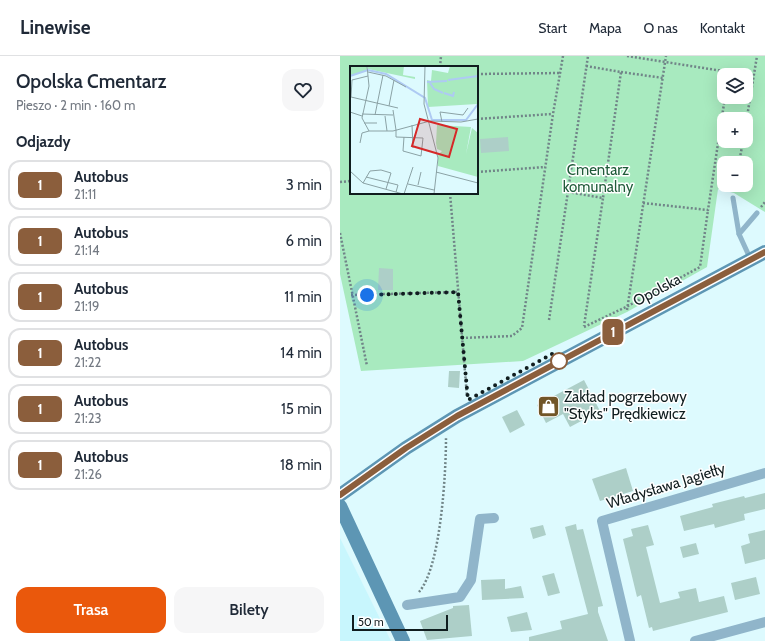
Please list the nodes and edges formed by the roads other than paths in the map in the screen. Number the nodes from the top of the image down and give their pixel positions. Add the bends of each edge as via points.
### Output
1 (733, 198) dead end
2 (757, 212) dead end
3 (739, 234) junction
4 (765, 252) edge
5 (750, 259) junction
6 (765, 473) edge
7 (340, 495) edge
8 (340, 506) edge
9 (494, 518) dead end
10 (407, 605) road end
11 (765, 622) edge
12 (403, 641) edge
13 (630, 641) edge
14 (695, 641) edge

1 - 3 lane
2 - 3 lane
3 - 5 lane
4 - 5 main road, Opolska
5 - 7 main road, Opolska via 457,416 406,448
6 - 13 street, Władysława Jagiełły via 602,522
8 - 12 main road
9 - 10 street via 480,519 471,580 460,597
11 - 14 street

